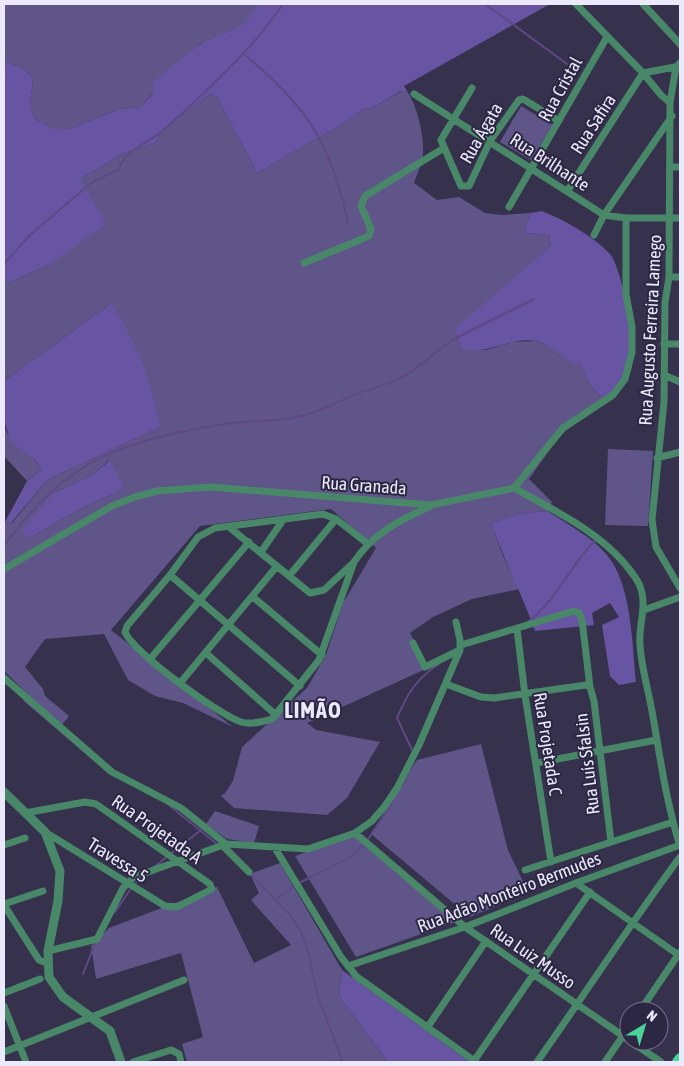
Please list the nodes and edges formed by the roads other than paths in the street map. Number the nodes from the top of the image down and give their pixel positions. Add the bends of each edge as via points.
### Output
1 (576, 4) edge
2 (643, 4) edge
3 (607, 37) junction
4 (680, 44) edge
5 (679, 66) edge
6 (643, 73) junction
7 (472, 88) dead end
8 (414, 94) dead end
9 (674, 100) edge
10 (672, 116) junction
11 (453, 119) junction
12 (559, 121) junction
13 (490, 141) junction
14 (444, 148) junction
15 (671, 167) junction
16 (680, 167) edge
17 (532, 170) junction
18 (568, 190) junction
19 (509, 207) dead end
20 (604, 215) junction
21 (670, 217) junction
22 (626, 218) junction
23 (680, 218) edge
24 (594, 235) dead end
25 (304, 263) dead end
26 (669, 277) junction
27 (680, 277) edge
28 (664, 344) junction
29 (680, 344) edge
30 (664, 375) junction
31 (680, 382) edge
32 (680, 452) edge
33 (657, 458) junction
34 (514, 488) junction
35 (431, 505) junction
36 (336, 519) junction
37 (283, 520) junction
38 (229, 527) junction
39 (249, 542) junction
40 (368, 544) junction
41 (261, 552) junction
42 (354, 562) junction
43 (277, 566) junction
44 (4, 569) edge
45 (170, 575) junction
46 (289, 576) junction
47 (680, 588) edge
48 (253, 597) junction
49 (680, 597) edge
50 (200, 599) junction
51 (644, 610) junction
52 (456, 622) dead end
53 (229, 624) junction
54 (521, 628) junction
55 (413, 643) dead end
56 (460, 647) junction
57 (206, 653) junction
58 (322, 655) junction
59 (151, 658) junction
60 (4, 678) edge
61 (181, 682) junction
62 (446, 684) junction
63 (300, 686) junction
64 (588, 686) junction
65 (525, 695) junction
66 (276, 715) junction
67 (656, 740) junction
68 (599, 752) junction
69 (537, 763) junction
70 (4, 792) edge
71 (25, 813) junction
72 (673, 822) junction
73 (45, 832) junction
74 (355, 833) junction
75 (25, 838) dead end
76 (612, 842) junction
77 (4, 845) edge
78 (224, 845) junction
79 (680, 846) edge
80 (274, 848) junction
81 (680, 857) edge
82 (175, 861) junction
83 (551, 862) junction
84 (525, 870) dead end
85 (249, 872) dead end
86 (128, 883) junction
87 (576, 883) junction
88 (43, 891) dead end
89 (590, 892) junction
90 (4, 905) edge
91 (177, 907) joint
92 (631, 922) junction
93 (465, 927) junction
94 (486, 941) junction
95 (48, 951) junction
96 (679, 954) edge
97 (47, 963) junction
98 (348, 966) junction
99 (534, 973) junction
100 (40, 979) dead end
101 (184, 980) dead end
102 (4, 993) edge
103 (647, 1001) edge
104 (577, 1005) junction
105 (4, 1006) edge
106 (93, 1017) junction
107 (427, 1028) junction
108 (619, 1034) edge
109 (20, 1046) junction
110 (619, 1047) edge
111 (645, 1051) edge
112 (4, 1052) edge
113 (680, 1058) edge
114 (26, 1062) edge
115 (122, 1062) edge
116 (133, 1062) edge
117 (181, 1062) edge
118 (475, 1062) edge
119 (537, 1062) edge
120 (605, 1062) edge
121 (661, 1062) edge
122 (677, 1062) edge

1 - 3 street
2 - 4 street
3 - 6 street
3 - 12 street, Rua Cristal
5 - 6 street
5 - 9 street, Rua Augusto Ferreira Lamego
6 - 9 street via 661,96
6 - 18 street, Rua Safira
7 - 11 street
8 - 11 street, Rua Brilhante
9 - 10 street, Rua Augusto Ferreira Lamego
10 - 15 street, Rua Augusto Ferreira Lamego
10 - 20 street
11 - 13 street, Rua Brilhante
11 - 14 street via 441,136
12 - 13 street, Rua Ágata via 524,99 517,102
12 - 17 street, Rua Cristal
13 - 14 street, Rua Ágata via 469,186 460,186
13 - 17 street, Rua Brilhante
14 - 25 street via 365,196 361,206 371,229 369,236
15 - 16 street
15 - 21 street, Rua Augusto Ferreira Lamego
17 - 18 street, Rua Brilhante
17 - 19 street, Rua Cristal
18 - 20 street, Rua Brilhante
20 - 22 street, Rua Brilhante
20 - 24 street
21 - 22 street, Rua Brilhante
21 - 23 street, Rua Brilhante
21 - 26 street, Rua Augusto Ferreira Lamego
22 - 34 street via 626,294 632,352 625,379 613,395 563,428
26 - 27 street
26 - 28 street, Rua Augusto Ferreira Lamego
28 - 29 street
28 - 30 street, Rua Augusto Ferreira Lamego
30 - 31 street
30 - 33 street, Rua Augusto Ferreira Lamego
32 - 33 street
33 - 47 street, Rua Augusto Ferreira Lamego via 652,520 654,538
34 - 35 street, Rua Granada
34 - 51 street via 567,518 614,552 636,579
35 - 40 street via 399,520
35 - 44 street, Rua Granada via 211,486 183,487 135,497 112,506
36 - 37 street via 327,514 317,514
36 - 40 street
36 - 46 street
37 - 38 street
37 - 41 street
38 - 39 street
38 - 45 street via 216,528 198,536
39 - 41 street
39 - 50 street
40 - 42 street
41 - 43 street
42 - 46 street via 324,590 314,593
42 - 58 street
43 - 46 street
43 - 48 street
45 - 50 street
45 - 59 street via 126,628 127,636
48 - 53 street
48 - 58 street
49 - 51 street
50 - 53 street
50 - 59 street
51 - 67 street via 640,643
52 - 56 street
53 - 57 street
53 - 63 street
54 - 56 street
54 - 64 street, Rua Luís Sfalsin via 574,610 579,613
54 - 65 street, Rua Projetada C
55 - 56 street via 427,667
56 - 62 street
57 - 61 street
57 - 66 street
58 - 63 street
59 - 61 street
60 - 78 street via 112,772 177,805
61 - 66 street via 211,707 242,722 261,722
62 - 65 street via 488,698
62 - 74 street via 397,788 372,821
63 - 66 street
64 - 65 street
64 - 68 street, Rua Luís Sfalsin via 594,701
65 - 69 street, Rua Projetada C
67 - 68 street
67 - 72 street
68 - 69 street
68 - 76 street, Rua Luís Sfalsin
69 - 83 street, Rua Projetada C
70 - 71 street
71 - 73 street
71 - 82 street, Rua Projetada A via 91,802
72 - 76 street, Rua Adão Monteiro Bermudes
72 - 79 street
73 - 86 street, Travessa 5
73 - 95 street via 57,858 61,879
74 - 80 street via 308,850
74 - 93 street, Rua Luiz Musso
75 - 77 street
76 - 83 street, Rua Adão Monteiro Bermudes
78 - 80 street
78 - 82 street
78 - 85 street
79 - 87 street, Rua Adão Monteiro Bermudes
80 - 98 street
81 - 92 street
82 - 86 street via 145,872
82 - 91 street, Rua Projetada A via 210,884 212,889
83 - 84 street, Rua Adão Monteiro Bermudes
86 - 91 street, Travessa 5 via 160,904
86 - 95 street via 96,940
87 - 89 street
87 - 93 street, Rua Adão Monteiro Bermudes
88 - 90 street
89 - 92 street
89 - 99 street
90 - 97 street via 39,960
92 - 96 street
92 - 104 street
93 - 94 street, Rua Luiz Musso
93 - 98 street, Rua Adão Monteiro Bermudes
94 - 99 street, Rua Luiz Musso
94 - 107 street
95 - 97 street
96 - 103 street
97 - 106 street via 49,977 59,993
98 - 107 street via 356,976
99 - 104 street, Rua Luiz Musso
99 - 118 street
100 - 102 street
101 - 106 street
104 - 108 street, Rua Luiz Musso
104 - 119 street
105 - 109 street
106 - 109 street
106 - 115 street via 110,1031
107 - 118 street
109 - 112 street
109 - 114 street
110 - 120 street
111 - 121 street, Rua Luiz Musso
113 - 122 main road
116 - 117 street via 171,1050 179,1054

